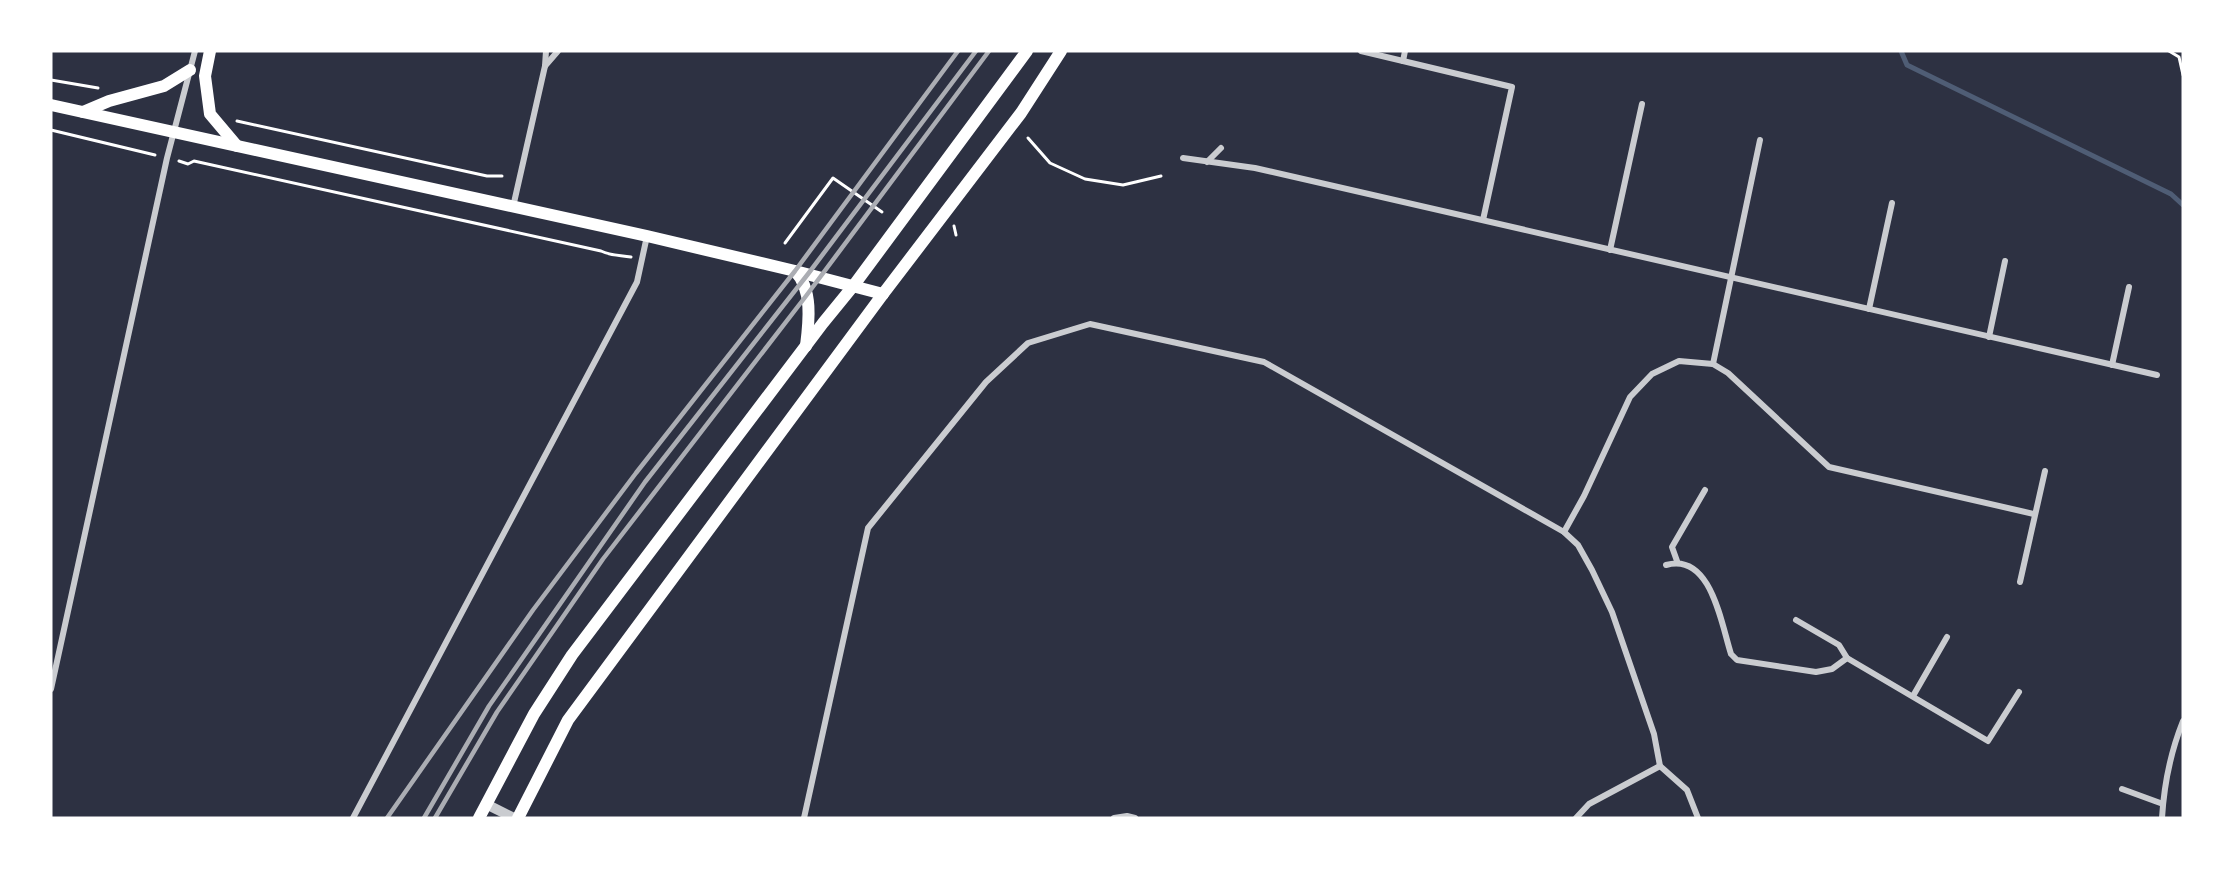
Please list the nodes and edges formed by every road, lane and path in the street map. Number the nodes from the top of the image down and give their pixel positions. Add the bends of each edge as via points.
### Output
1 (195, 51) edge
2 (210, 51) edge
3 (546, 51) edge
4 (558, 51) edge
5 (1027, 51) edge
6 (1061, 51) edge
7 (1361, 51) edge
8 (1405, 51) edge
9 (2169, 51) edge
10 (1403, 61) junction
11 (544, 66) junction
12 (190, 70) junction
13 (2183, 75) edge
14 (51, 80) edge
15 (106, 87) dead end
16 (1642, 104) dead end
17 (51, 105) edge
18 (83, 112) junction
19 (231, 119) dead end
20 (51, 130) edge
21 (173, 132) junction
22 (1028, 138) dead end
23 (1760, 140) dead end
24 (237, 146) junction
25 (1221, 147) dead end
26 (153, 154) dead end
27 (1183, 158) dead end
28 (182, 162) dead end
29 (1207, 162) junction
30 (502, 176) dead end
31 (1161, 176) dead end
32 (1892, 203) dead end
33 (513, 207) junction
34 (882, 212) dead end
35 (1483, 220) junction
36 (647, 236) junction
37 (786, 243) dead end
38 (1610, 250) junction
39 (642, 259) junction
40 (2005, 261) dead end
41 (795, 271) junction
42 (1731, 278) junction
43 (854, 285) junction
44 (2129, 287) dead end
45 (883, 294) junction
46 (1869, 309) junction
47 (1989, 337) junction
48 (806, 346) junction
49 (1713, 364) junction
50 (2112, 365) junction
51 (2157, 375) dead end
52 (2045, 471) dead end
53 (1705, 490) dead end
54 (2034, 513) junction
55 (1564, 532) junction
56 (1677, 561) junction
57 (1666, 565) dead end
58 (2019, 582) dead end
59 (1796, 620) dead end
60 (1947, 637) dead end
61 (1847, 658) junction
62 (51, 689) edge
63 (2019, 692) dead end
64 (1913, 696) junction
65 (2183, 721) edge
66 (1660, 766) junction
67 (2122, 789) dead end
68 (486, 804) junction
69 (2163, 804) junction
70 (353, 818) edge
71 (479, 818) edge
72 (516, 818) edge
73 (804, 818) edge
74 (1114, 818) edge
75 (1135, 818) edge
76 (1576, 818) edge
77 (1698, 818) edge
78 (2162, 818) edge

1 - 12 street
2 - 24 main road via 205,76 210,114
3 - 11 street
4 - 11 street
5 - 43 main road
6 - 45 main road via 1021,113
7 - 10 street
8 - 10 street
9 - 13 path via 2179,57
10 - 35 street via 1512,87
11 - 33 street
12 - 18 main road via 164,86
12 - 21 street
14 - 15 path via 96,89
16 - 38 street
17 - 18 main road
18 - 21 main road
19 - 30 path via 487,176
20 - 26 path
21 - 24 main road
21 - 62 street
22 - 31 path via 1050,164 1085,179 1123,184
23 - 42 street
24 - 33 main road
25 - 29 street
27 - 29 street
28 - 39 path via 194,161 611,256
29 - 35 street via 1255,168
32 - 46 street
33 - 36 main road
34 - 37 path via 832,178
35 - 38 street
36 - 39 street
36 - 41 main road
38 - 42 street
39 - 70 street via 637,282
40 - 47 street
41 - 43 main road
41 - 48 main road via 804,279
42 - 46 street
42 - 49 street
43 - 45 main road
43 - 48 main road
44 - 50 street
45 - 72 main road via 568,720
46 - 47 street
47 - 50 street
48 - 68 main road via 572,655 534,714
49 - 54 street via 1728,373 1829,467
49 - 55 street via 1679,361 1652,374 1630,397
50 - 51 street
52 - 54 street
53 - 56 street via 1672,547
54 - 58 street
55 - 66 street via 1578,545 1612,612 1654,734
55 - 73 street via 1264,362 1090,324 1028,343 986,382 868,528
56 - 57 street
56 - 61 street via 1695,569 1709,584 1731,654 1737,660 1816,672 1832,669
59 - 61 street via 1839,645
60 - 64 street
61 - 64 street
63 - 64 street via 1988,741
65 - 69 street
66 - 76 street via 1590,804
66 - 77 street via 1687,790
67 - 69 street
68 - 71 main road
68 - 72 street
69 - 78 street
74 - 75 street

